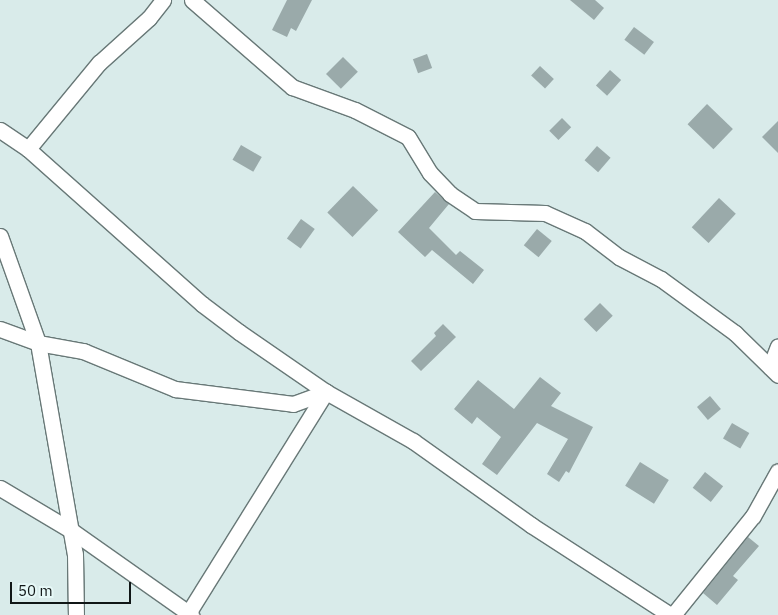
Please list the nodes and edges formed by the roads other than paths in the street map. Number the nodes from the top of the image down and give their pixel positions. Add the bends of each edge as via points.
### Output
1 (163, 0) edge
2 (192, 0) edge
3 (0, 130) edge
4 (28, 149) junction
5 (0, 236) edge
6 (0, 329) edge
7 (38, 343) junction
8 (778, 346) edge
9 (774, 371) edge
10 (326, 392) junction
11 (778, 471) edge
12 (0, 488) edge
13 (72, 531) junction
14 (189, 614) edge
15 (76, 615) edge
16 (672, 615) edge

1 - 4 street via 149,18 99,63
2 - 9 street via 292,87 355,110 408,137 430,172 450,194 475,211 546,213 585,231 619,257 661,279 735,333
3 - 4 street
4 - 10 street via 202,304
5 - 7 street
6 - 7 street
7 - 10 street via 84,351 175,389 293,404
7 - 13 street
8 - 9 street
10 - 14 street
10 - 16 street via 413,441 531,525
11 - 16 street via 753,516
12 - 13 street
13 - 14 street
13 - 15 street

